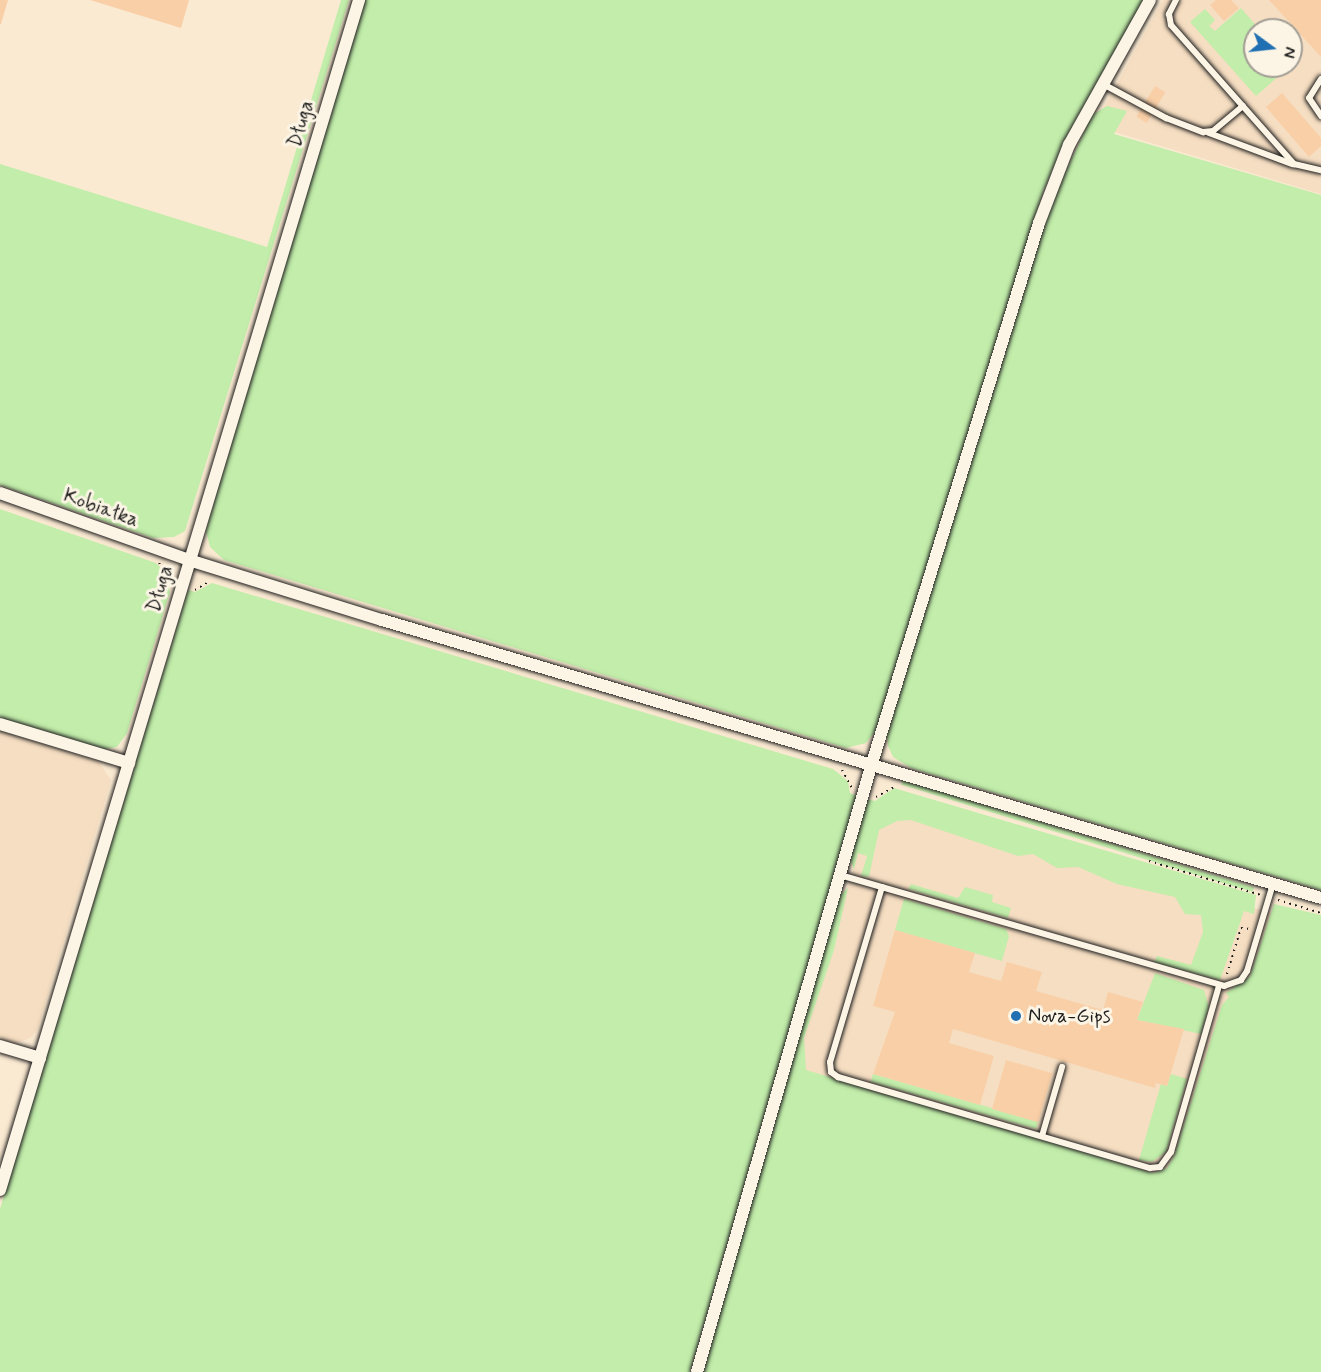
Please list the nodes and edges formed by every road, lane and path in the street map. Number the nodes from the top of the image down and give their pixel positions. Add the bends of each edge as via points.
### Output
1 (359, 0) edge
2 (1150, 0) edge
3 (1176, 0) edge
4 (1321, 79) edge
5 (1103, 84) junction
6 (1242, 106) junction
7 (1321, 116) edge
8 (1208, 132) junction
9 (1298, 167) junction
10 (1321, 170) edge
11 (0, 493) edge
12 (189, 560) junction
13 (155, 561) dead end
14 (172, 592) dead end
15 (0, 724) edge
16 (129, 763) junction
17 (872, 763) junction
18 (840, 875) junction
19 (1273, 884) junction
20 (882, 887) junction
21 (1258, 894) dead end
22 (1321, 898) edge
23 (1260, 901) dead end
24 (1254, 922) dead end
25 (1221, 986) junction
26 (0, 1046) edge
27 (40, 1058) junction
28 (1062, 1067) dead end
29 (1042, 1136) junction
30 (0, 1190) edge
31 (697, 1372) edge

1 - 12 street, Długa
2 - 5 street
3 - 6 lane via 1169,14 1172,25
4 - 7 lane via 1309,98
5 - 8 lane via 1166,118
5 - 17 street via 1048,196
6 - 8 lane
6 - 9 lane
8 - 9 lane
9 - 10 lane
11 - 12 street, Kobiałka
12 - 16 street, Długa
12 - 17 street, Kobiałka
13 - 14 path via 166,572
15 - 16 street
16 - 27 street, Długa
17 - 18 street
17 - 19 street, Kobiałka
18 - 20 lane
18 - 31 street
19 - 22 street, Kobiałka
19 - 25 lane via 1247,971 1242,980
20 - 25 lane
20 - 29 lane via 831,1072
21 - 23 path
24 - 25 path via 1252,930 1241,928
25 - 29 lane via 1171,1152 1160,1167
26 - 27 street
27 - 30 street, Długa
28 - 29 lane

